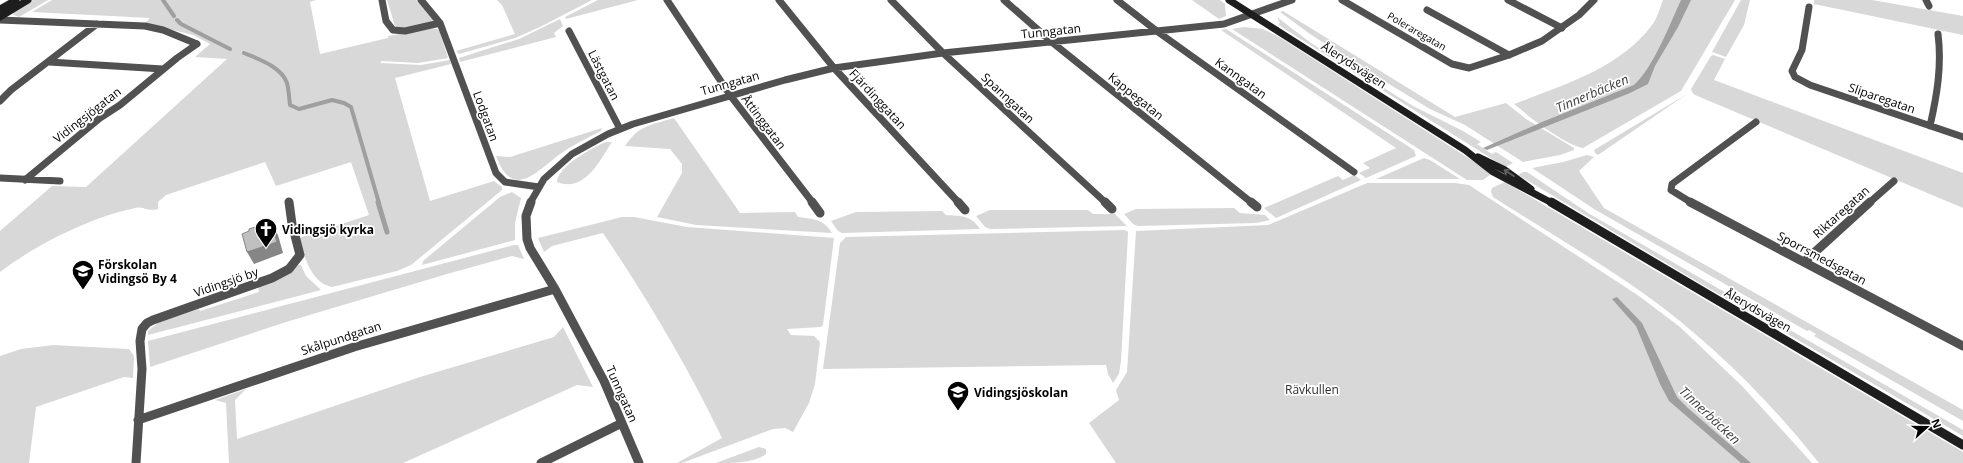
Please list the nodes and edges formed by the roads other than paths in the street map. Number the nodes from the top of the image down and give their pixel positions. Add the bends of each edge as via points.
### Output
1 (16, 0) edge
2 (28, 0) edge
3 (382, 0) edge
4 (421, 0) edge
5 (667, 0) edge
6 (779, 0) edge
7 (891, 0) edge
8 (1004, 0) edge
9 (1117, 0) edge
10 (1229, 0) edge
11 (1292, 0) edge
12 (1342, 0) edge
13 (1508, 0) edge
14 (1594, 0) edge
15 (1926, 0) edge
16 (1929, 6) dead end
17 (1809, 7) dead end
18 (0, 9) edge
19 (1427, 10) dead end
20 (1252, 15) junction
21 (0, 17) edge
22 (0, 20) edge
23 (440, 23) junction
24 (97, 24) junction
25 (1562, 28) junction
26 (569, 31) dead end
27 (1158, 32) junction
28 (1938, 34) dead end
29 (1053, 43) junction
30 (943, 53) junction
31 (1509, 56) junction
32 (49, 62) junction
33 (834, 68) junction
34 (163, 69) junction
35 (730, 96) junction
36 (0, 101) edge
37 (1756, 122) dead end
38 (1930, 126) junction
39 (620, 129) junction
40 (1963, 137) edge
41 (1354, 172) dead end
42 (1, 179) edge
43 (25, 180) junction
44 (60, 181) dead end
45 (1894, 181) dead end
46 (539, 187) junction
47 (289, 202) dead end
48 (1257, 207) dead end
49 (1112, 208) dead end
50 (965, 210) dead end
51 (820, 213) dead end
52 (1804, 262) junction
53 (555, 289) junction
54 (1963, 346) edge
55 (138, 420) junction
56 (622, 423) junction
57 (1963, 445) edge
58 (136, 463) edge
59 (541, 463) edge
60 (638, 463) edge

1 - 18 main road
2 - 21 main road
3 - 23 street via 389,27 395,32
4 - 23 street, Lodgatan
5 - 35 street, Åttinggatan
6 - 33 street, Fjärdinggatan
7 - 30 street, Spanngatan
8 - 29 street, Kappegatan
9 - 27 street, Kanngatan
10 - 20 main road, Ålerydsvägen
11 - 20 street
12 - 31 street, Poleraregatan via 1460,68 1476,67
13 - 25 street
14 - 25 street
15 - 16 street
17 - 38 street, Sliparegatan via 1802,50 1792,71 1795,77 1810,85
19 - 31 street
20 - 27 street, Tunngatan via 1224,24
20 - 57 main road, Ålerydsvägen via 1465,150 1504,178 1540,196
22 - 24 street, Vidingsjögatan
23 - 46 street, Lodgatan via 496,173 505,182
24 - 32 street
24 - 34 street, Vidingsjögatan via 145,26 163,30 197,44
25 - 31 street
26 - 39 street, Lästgatan
27 - 29 street, Tunngatan
27 - 41 street, Kanngatan
28 - 38 street via 1941,74
29 - 30 street, Tunngatan
29 - 48 street, Kappegatan
30 - 33 street, Tunngatan
30 - 49 street, Spanngatan
32 - 34 street, Vidingsjögatan
32 - 36 street
33 - 35 street, Tunngatan
33 - 50 street, Fjärdinggatan
34 - 43 street, Vidingsjögatan
35 - 39 street, Tunngatan
35 - 51 street, Åttinggatan
37 - 52 street, Sporrsmedsgatan via 1672,184 1672,190 1686,200
38 - 40 street, Sliparegatan
39 - 46 street, Tunngatan via 572,154
42 - 43 street
43 - 44 street
45 - 52 street, Riktaregatan
46 - 53 street, Tunngatan via 526,216 527,239 537,261
47 - 55 street, Vidingsjö by via 300,255 297,261 276,277 147,323 142,329
52 - 54 street, Sporrsmedsgatan
53 - 55 street, Skålpundgatan via 354,347
53 - 56 street, Tunngatan via 604,381
55 - 58 street
56 - 59 street
56 - 60 street, Tunngatan

